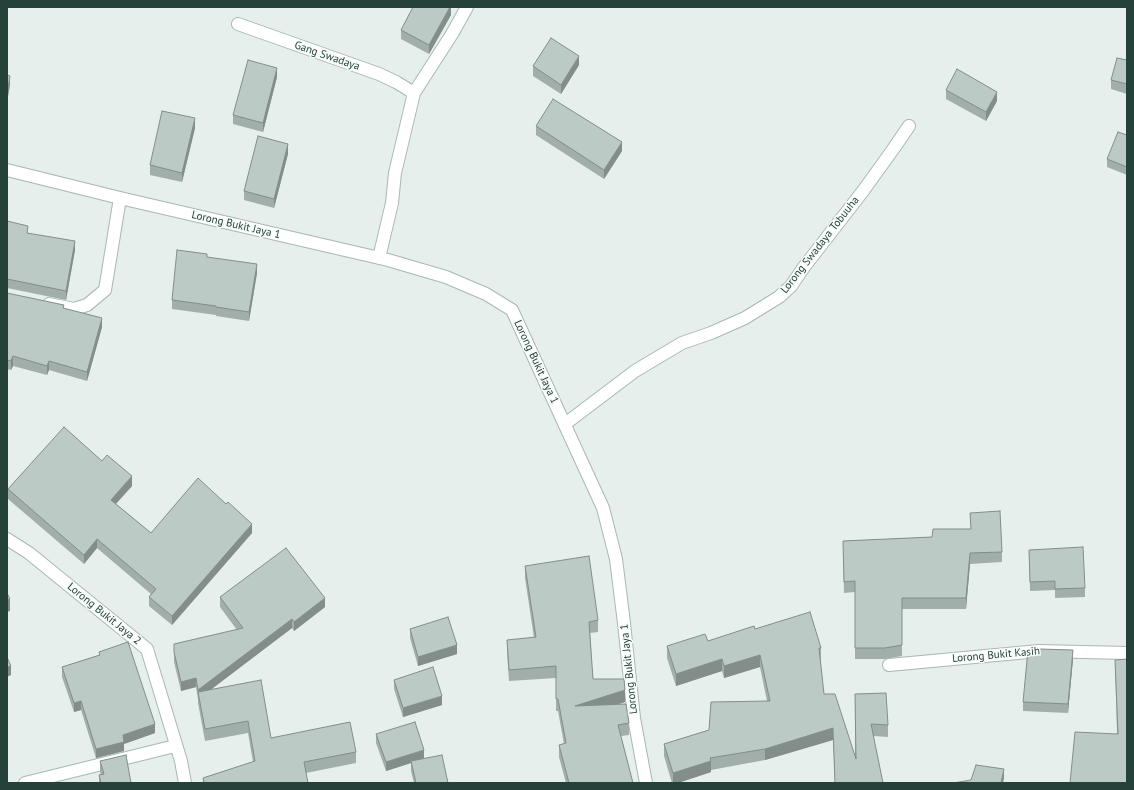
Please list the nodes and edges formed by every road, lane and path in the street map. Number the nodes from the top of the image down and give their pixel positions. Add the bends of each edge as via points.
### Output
1 (466, 7) edge
2 (238, 24) dead end
3 (414, 93) junction
4 (908, 126) dead end
5 (7, 170) edge
6 (120, 198) junction
7 (379, 258) junction
8 (37, 301) edge
9 (565, 424) junction
10 (7, 539) edge
11 (1127, 653) edge
12 (889, 665) dead end
13 (175, 746) junction
14 (24, 783) edge
15 (185, 783) edge
16 (646, 783) edge

1 - 3 street
2 - 3 street, Gang Swadaya via 379,74
3 - 7 street
4 - 9 street, Lorong Swadaya Tobuuha via 863,191 791,286 779,297 745,318 682,343 635,371
5 - 6 street, Lorong Bukit Jaya 1
6 - 7 street, Lorong Bukit Jaya 1
6 - 8 street via 105,290 87,305 74,309
7 - 9 street, Lorong Bukit Jaya 1 via 446,277 486,294 512,310
9 - 16 street, Lorong Bukit Jaya 1 via 603,508 616,559 634,718
10 - 13 street, Lorong Bukit Jaya 2 via 29,553 147,649
11 - 12 street, Lorong Bukit Kasih via 1039,651
13 - 14 street
13 - 15 street, Lorong Bukit Jaya 2

